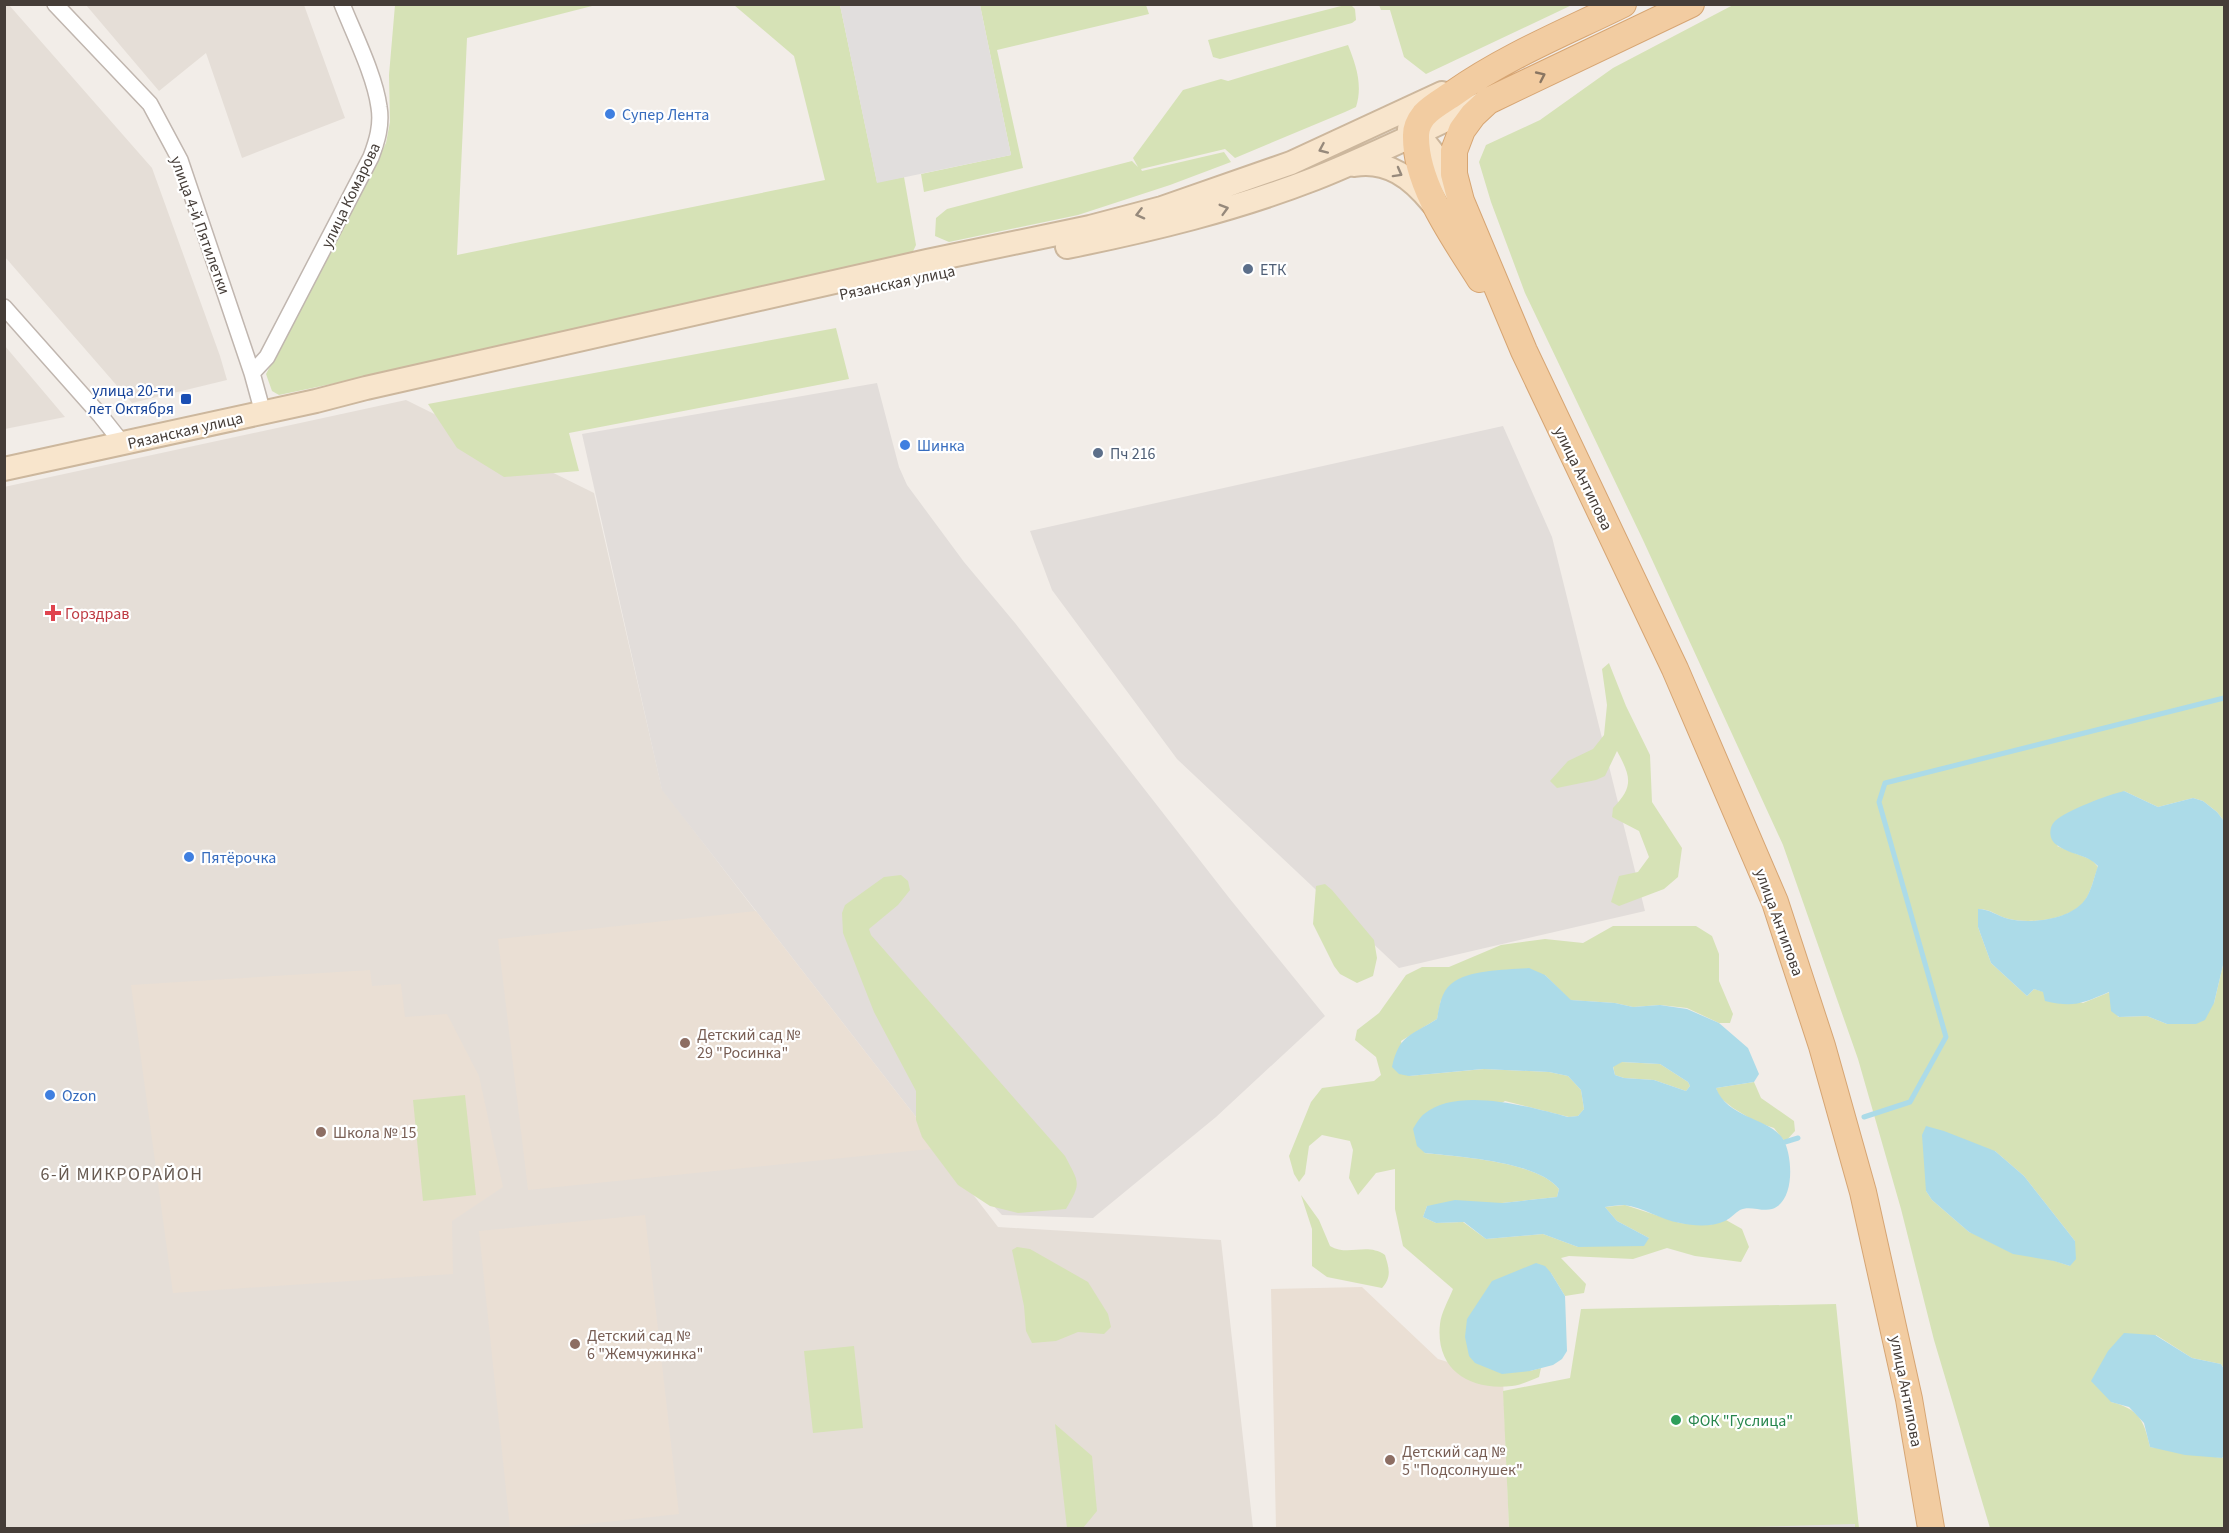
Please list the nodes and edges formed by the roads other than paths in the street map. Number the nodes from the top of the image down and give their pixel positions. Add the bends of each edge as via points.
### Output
1 (55, 4) edge
2 (342, 4) edge
3 (1623, 4) edge
4 (1691, 4) edge
5 (1480, 74) junction
6 (1488, 101) junction
7 (1376, 125) junction
8 (1416, 133) junction
9 (1343, 167) junction
10 (1450, 207) junction
11 (4, 307) edge
12 (252, 373) junction
13 (366, 388) junction
14 (262, 413) junction
15 (123, 444) junction
16 (4, 469) edge
17 (1931, 1528) edge

1 - 12 street, улица 4-й Пятилетки via 150,104 180,160
2 - 12 street, улица Комарова via 379,106 378,140 267,357
3 - 5 main road
6 -> 4 main road
5 - 7 main road, Рязанская улица
5 - 8 main road via 1426,112
6 - 8 main road, Рязанская улица
6 - 10 main road, улица Антипова via 1462,130 1454,151
7 - 8 main road via 1400,123
7 -> 13 main road, Рязанская улица via 1291,163 1152,211
8 - 9 main road, Рязанская улица
8 - 10 main road, улица Антипова via 1424,178
9 -> 10 main road via 1365,163 1384,166 1401,173
13 -> 9 main road, Рязанская улица via 1157,228 1247,202
10 - 17 main road, улица Антипова via 1524,351 1675,669 1775,902 1822,1046 1863,1192 1909,1399
11 - 15 street
12 - 14 street, улица 4-й Пятилетки
13 - 14 main road, Рязанская улица
14 - 15 main road, Рязанская улица
15 - 16 main road, Рязанская улица

